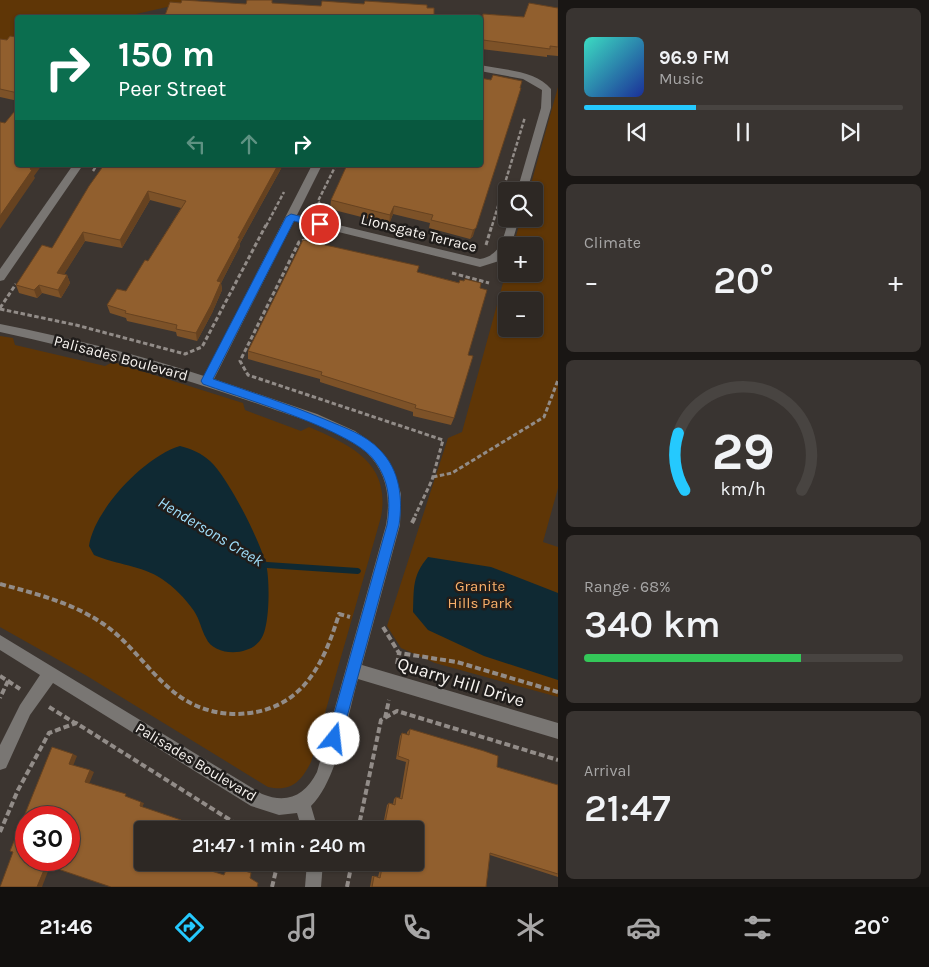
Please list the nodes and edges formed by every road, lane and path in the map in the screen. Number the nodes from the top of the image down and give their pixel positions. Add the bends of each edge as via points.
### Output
1 (483, 69) edge
2 (527, 112) dead end
3 (77, 167) edge
4 (316, 167) edge
5 (335, 167) edge
6 (525, 182) edge
7 (287, 186) dead end
8 (327, 212) dead end
9 (291, 217) junction
10 (511, 227) edge
11 (315, 237) dead end
12 (480, 247) dead end
13 (445, 271) dead end
14 (0, 278) edge
15 (489, 283) dead end
16 (0, 309) edge
17 (0, 328) edge
18 (558, 380) edge
19 (207, 381) junction
20 (433, 477) junction
21 (411, 526) dead end
22 (0, 584) edge
23 (368, 617) junction
24 (385, 622) dead end
25 (384, 627) junction
26 (0, 642) edge
27 (353, 670) junction
28 (51, 673) junction
29 (0, 676) edge
30 (558, 692) edge
31 (0, 698) edge
32 (558, 731) edge
33 (558, 760) edge
34 (0, 762) edge
35 (302, 802) junction
36 (232, 821) edge
37 (307, 821) edge
38 (360, 821) edge
39 (0, 832) edge
40 (276, 871) edge
41 (314, 871) edge
42 (349, 871) edge
43 (272, 887) edge
44 (313, 887) edge
45 (346, 887) edge

1 - 6 street via 536,81 548,92
2 - 12 path via 485,246
3 - 14 street
4 - 9 street
5 - 8 path via 318,202
7 - 16 path via 202,347 184,354 76,325
9 - 10 street, Lionsgate Terrace via 480,263 499,257
9 - 19 street
11 - 20 path via 299,242 240,361 248,375 443,440
13 - 15 path
17 - 19 street, Palisades Boulevard via 128,357
18 - 20 path via 544,418 452,473
19 - 23 street, Palisades Boulevard via 356,437 384,463 395,488 395,515
20 - 21 path
22 - 23 path via 46,595 103,623 180,696 202,709 231,715 257,712 284,702 306,683 322,662 339,614
23 - 25 path
23 - 27 street, Palisades Boulevard
24 - 25 path
25 - 30 path via 399,653 457,662
26 - 28 street, Palisades Boulevard
27 - 32 street, Quarry Hill Drive
27 - 35 street, Palisades Boulevard via 324,774 314,793
28 - 34 street via 25,710
28 - 35 street, Palisades Boulevard via 261,801 278,807
29 - 31 path via 8,681
33 - 38 path via 397,711 381,720
35 - 37 street
36 - 39 path via 76,723 49,733
40 - 43 path
41 - 44 street
42 - 45 path

